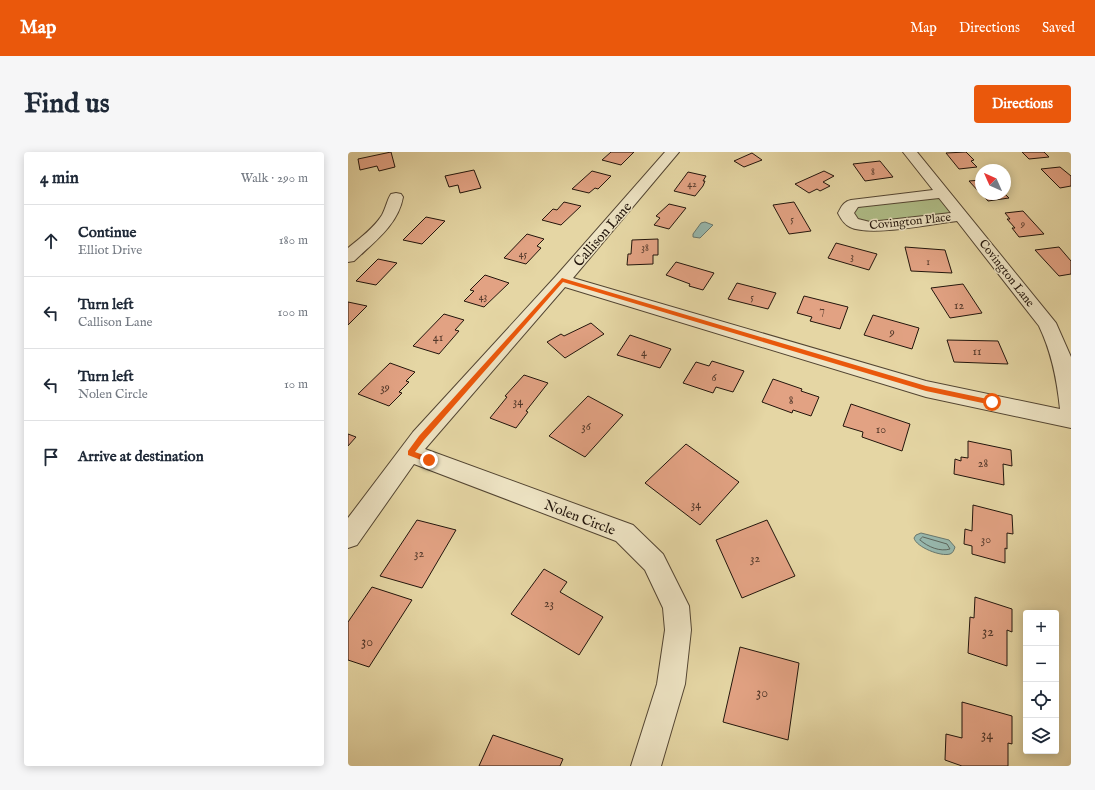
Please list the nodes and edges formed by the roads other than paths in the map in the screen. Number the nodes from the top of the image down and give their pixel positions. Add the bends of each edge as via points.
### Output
1 (672, 152) edge
2 (910, 152) edge
3 (943, 193) junction
4 (396, 197) dead end
5 (962, 216) junction
6 (348, 257) edge
7 (562, 280) junction
8 (1071, 411) edge
9 (1071, 420) edge
10 (410, 453) junction
11 (348, 537) edge
12 (646, 766) edge

1 - 7 street, Callison Lane
2 - 3 street, Covington Lane
3 - 5 street, Covington Lane
3 - 5 street, Covington Place via 856,203 850,205 846,212 850,221 870,227
4 - 6 street via 395,206 382,226
5 - 8 street, Covington Lane via 1047,323 1057,342 1067,374
7 - 9 street via 926,388
7 - 10 street, Callison Lane
10 - 11 street, Callison Lane
10 - 12 street, Nolen Circle via 624,534 654,562 676,606 678,630 671,684

